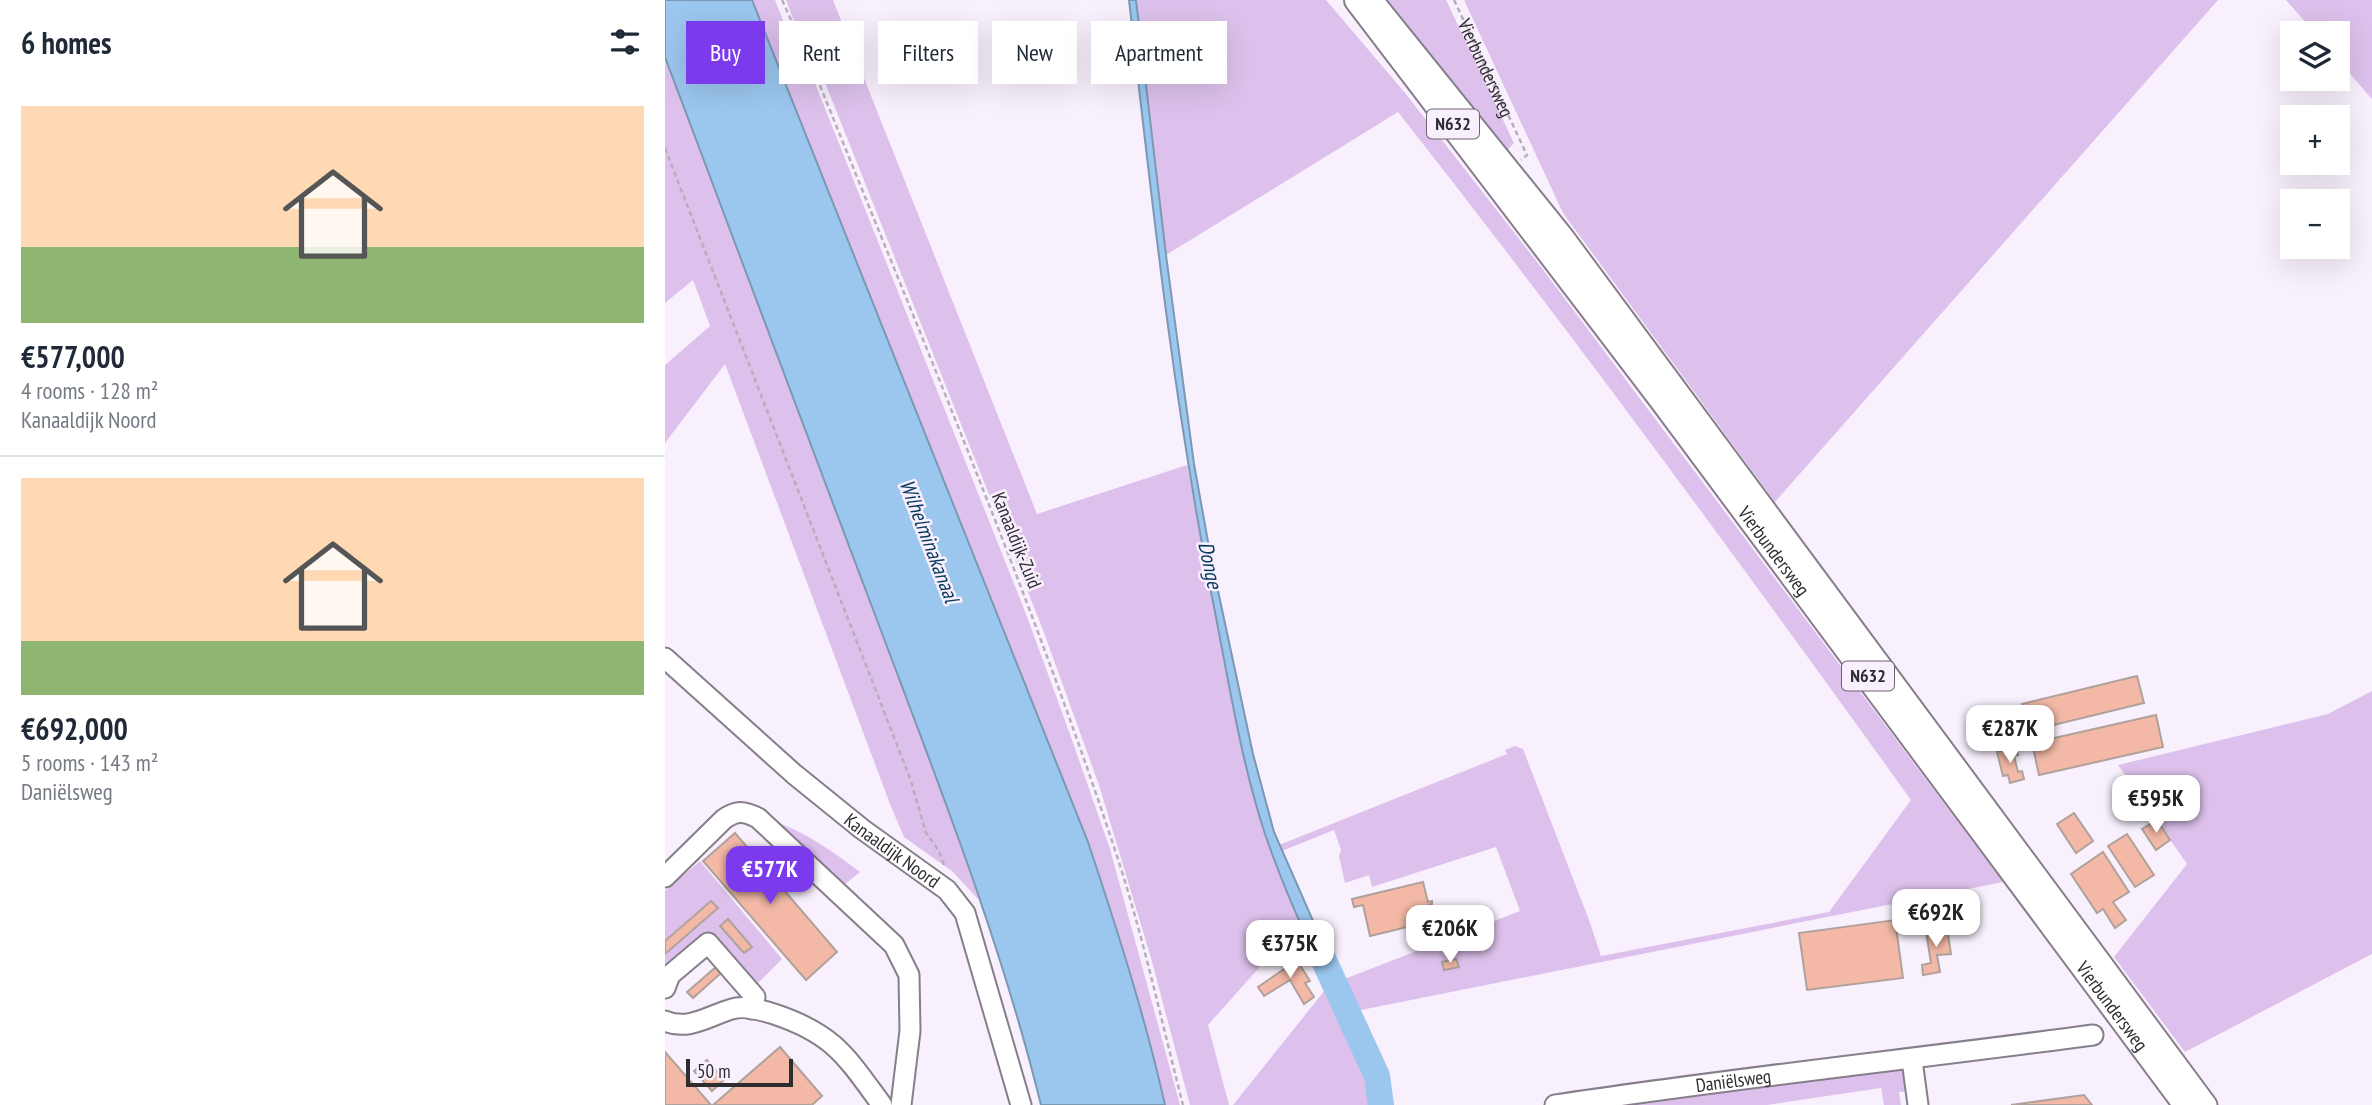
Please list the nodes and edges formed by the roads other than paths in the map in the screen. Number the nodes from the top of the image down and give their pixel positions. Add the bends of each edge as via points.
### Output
1 (1357, 0) edge
2 (1373, 0) edge
3 (1503, 174) junction
4 (665, 658) edge
5 (665, 877) edge
6 (2091, 963) junction
7 (665, 988) edge
8 (752, 1009) junction
9 (665, 1021) edge
10 (2093, 1035) dead end
11 (1912, 1060) junction
12 (882, 1105) edge
13 (901, 1105) edge
14 (1021, 1105) edge
15 (1555, 1105) edge
16 (1918, 1105) edge
17 (2186, 1105) edge
18 (2207, 1105) edge

1 - 3 main road, Vierbundersweg / N632
2 - 3 street, Vierbundersweg
3 - 6 main road, Vierbundersweg / N632
4 - 14 street, Kanaaldijk Noord via 795,774 947,890 965,913
5 - 13 street via 724,819 744,811 758,818 894,945 909,975 911,1031
6 - 17 main road, Vierbundersweg / N632
6 - 18 street, Vierbundersweg
7 - 8 street via 670,975 708,943 755,997
8 - 9 street via 735,1008 688,1025
8 - 12 street via 800,1023 824,1037 843,1052
10 - 11 street, Daniëlsweg
11 - 15 street, Daniëlsweg
11 - 16 street

